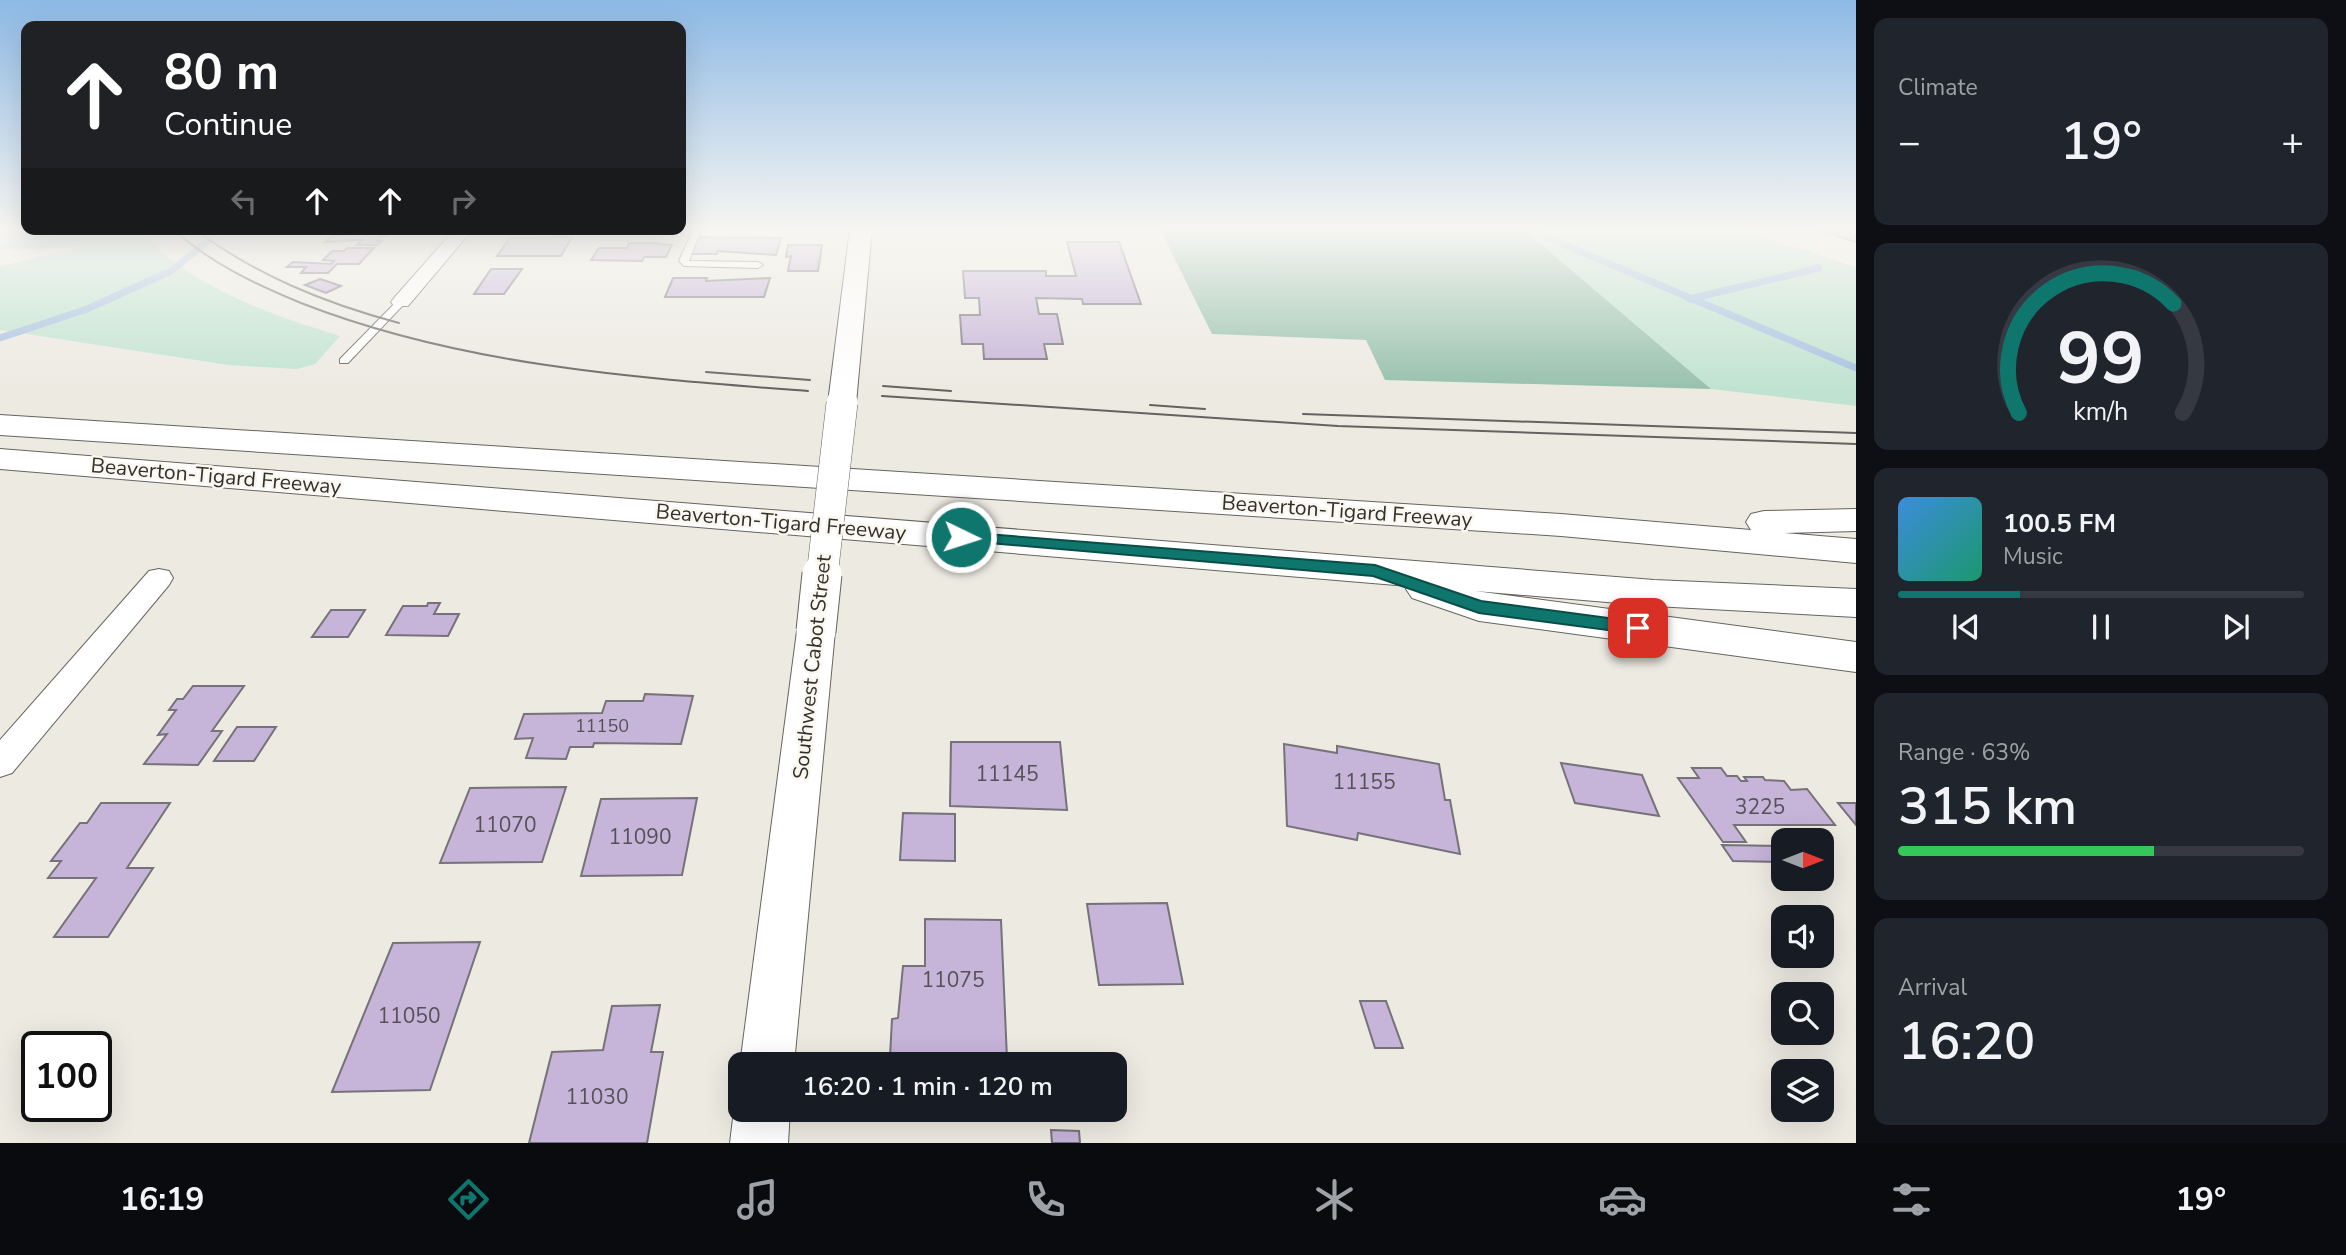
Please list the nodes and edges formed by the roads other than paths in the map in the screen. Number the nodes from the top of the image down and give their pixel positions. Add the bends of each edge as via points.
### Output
1 (418, 282) edge
2 (855, 282) edge
3 (401, 302) joint
4 (344, 361) dead end
5 (0, 404) edge
6 (0, 425) edge
7 (64, 429) junction
8 (0, 459) edge
9 (0, 483) edge
10 (408, 491) junction
11 (1856, 520) edge
12 (1561, 525) junction
13 (1856, 551) edge
14 (1375, 571) junction
15 (159, 578) dead end
16 (1856, 603) edge
17 (1856, 657) edge
18 (0, 763) edge
19 (768, 1052) edge
20 (761, 1122) edge
21 (759, 1143) edge

1 - 3 street
2 - 19 street, Southwest Cabot Street, bridge
3 - 4 lane
5 - 7 highway
6 - 7 highway, Beaverton-Tigard Freeway
7 - 12 highway, Beaverton-Tigard Freeway
8 - 10 highway, Beaverton-Tigard Freeway
9 - 10 highway via 313,499
10 - 14 highway, Beaverton-Tigard Freeway
11 - 12 highway
12 - 13 highway, Beaverton-Tigard Freeway
14 - 16 highway, Beaverton-Tigard Freeway
14 - 17 highway via 1479,607
15 - 18 street
20 - 21 street

